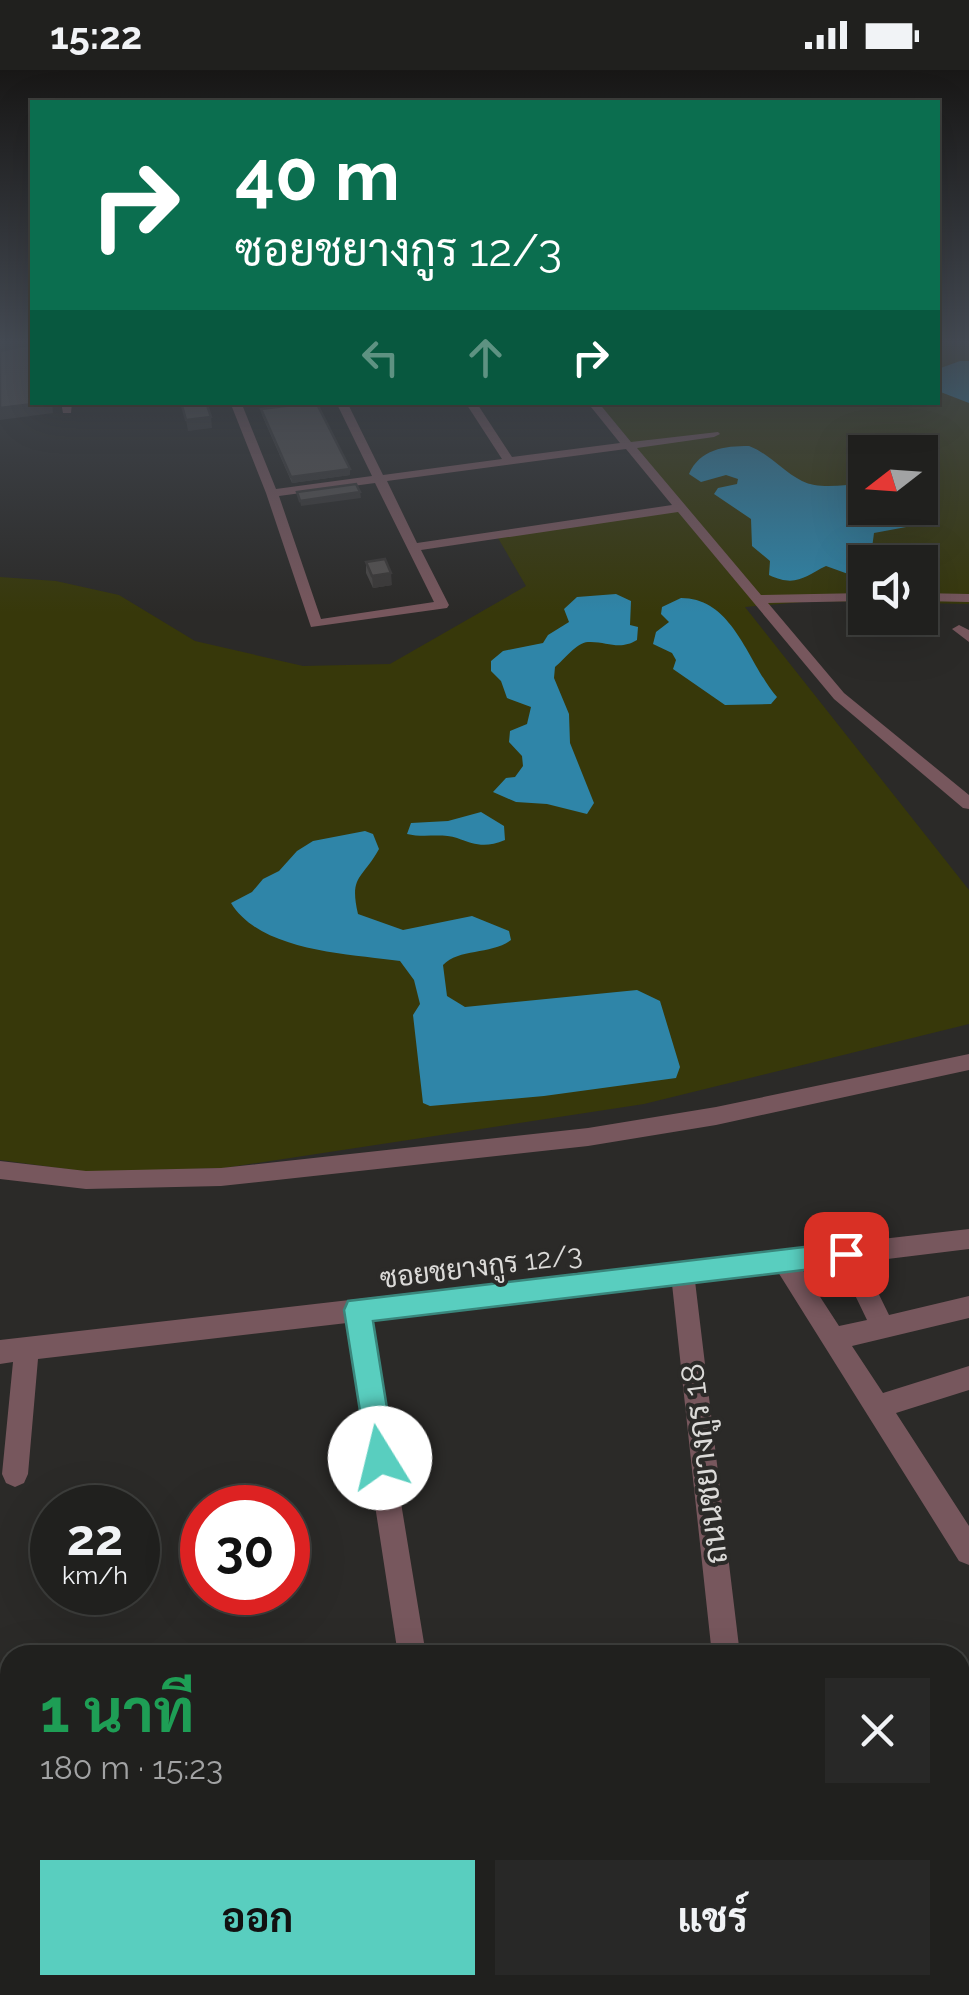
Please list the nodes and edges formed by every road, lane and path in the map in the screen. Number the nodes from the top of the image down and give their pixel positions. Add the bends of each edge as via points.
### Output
1 (248, 433) edge
2 (356, 433) edge
3 (490, 433) edge
4 (617, 433) edge
5 (714, 434) dead end
6 (627, 445) junction
7 (508, 460) junction
8 (380, 478) junction
9 (272, 493) junction
10 (679, 508) junction
11 (414, 547) junction
12 (848, 596) edge
13 (938, 597) edge
14 (969, 598) edge
15 (756, 599) junction
16 (962, 788) edge
17 (969, 804) edge
18 (969, 1062) edge
19 (0, 1170) edge
20 (969, 1240) edge
21 (846, 1254) junction
22 (784, 1261) junction
23 (682, 1273) junction
24 (969, 1307) edge
25 (358, 1310) junction
26 (883, 1327) junction
27 (834, 1339) junction
28 (27, 1348) junction
29 (0, 1352) edge
30 (969, 1378) edge
31 (878, 1406) junction
32 (15, 1474) dead end
33 (969, 1551) edge
34 (410, 1645) edge
35 (725, 1645) edge

1 - 9 street
2 - 8 street
3 - 7 street
4 - 6 street
5 - 6 street
6 - 7 street
6 - 10 street
7 - 8 street
8 - 9 street
8 - 11 street
9 - 11 street via 316,624 442,606
10 - 11 street
10 - 15 street
12 - 15 street
13 - 14 street
15 - 16 street via 840,696
16 - 17 street
18 - 19 street via 716,1116 549,1141 186,1180 86,1180
20 - 21 street, ซอยชยางกูร 12/3
21 - 22 street, ซอยชยางกูร 12/3
21 - 26 street
22 - 23 street, ซอยชยางกูร 12/3
22 - 27 street
23 - 25 street, ซอยชยางกูร 12/3
23 - 35 street, ถนนชยางกูร 18
24 - 26 street
25 - 28 street, ซอยชยางกูร 12/3
25 - 34 street
26 - 27 street
27 - 31 street
28 - 29 street, ซอยชยางกูร 12/3
28 - 32 street
30 - 31 street
31 - 33 street

